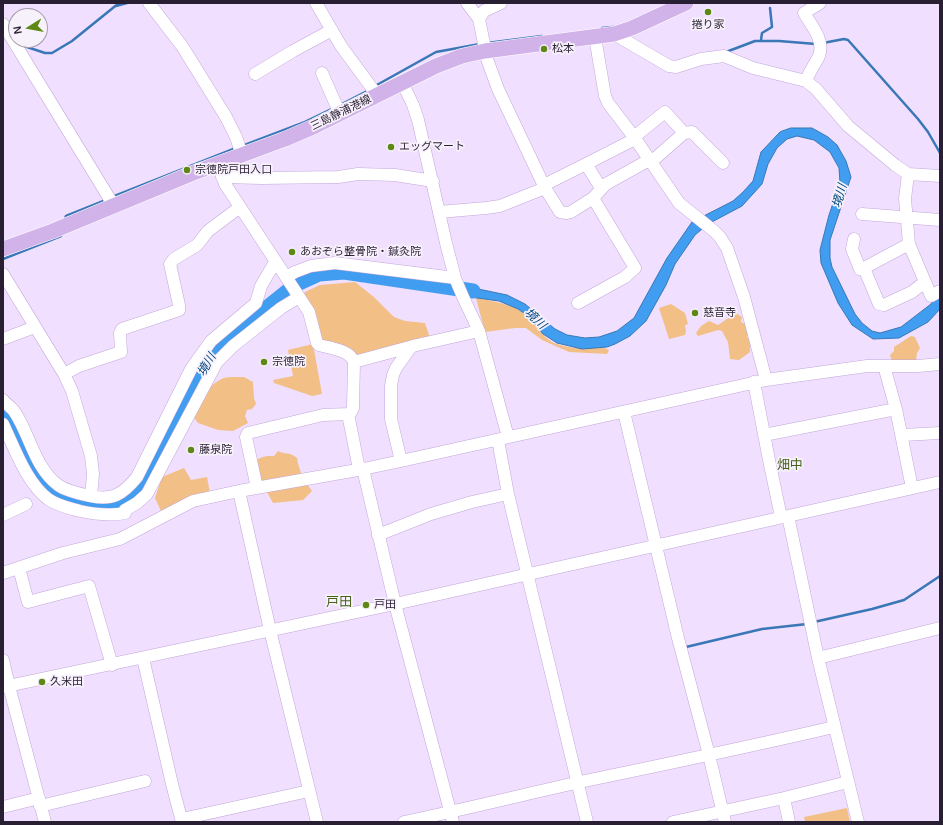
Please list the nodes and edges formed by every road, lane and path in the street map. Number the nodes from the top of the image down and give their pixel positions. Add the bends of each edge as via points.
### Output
1 (149, 3) edge
2 (316, 3) edge
3 (467, 3) edge
4 (501, 3) edge
5 (686, 3) edge
6 (820, 3) edge
7 (483, 11) edge
8 (3, 24) edge
9 (332, 30) junction
10 (614, 34) junction
11 (595, 37) junction
12 (485, 51) junction
13 (322, 73) dead end
14 (255, 74) dead end
15 (806, 81) junction
16 (402, 82) junction
17 (377, 96) junction
18 (340, 114) junction
19 (684, 133) junction
20 (634, 138) junction
21 (242, 155) junction
22 (650, 161) junction
23 (723, 163) dead end
24 (586, 164) junction
25 (220, 170) junction
26 (908, 174) junction
27 (940, 176) edge
28 (433, 181) junction
29 (545, 186) junction
30 (601, 188) junction
31 (593, 198) junction
32 (111, 201) junction
33 (240, 207) junction
34 (439, 212) junction
35 (862, 214) dead end
36 (907, 217) junction
37 (940, 220) edge
38 (854, 239) dead end
39 (909, 244) junction
40 (3, 249) edge
41 (275, 262) junction
42 (864, 268) junction
43 (3, 275) edge
44 (287, 279) junction
45 (456, 280) junction
46 (925, 282) junction
47 (940, 291) edge
48 (298, 295) junction
49 (578, 303) dead end
50 (256, 304) junction
51 (263, 320) junction
52 (35, 327) junction
53 (479, 331) junction
54 (3, 339) edge
55 (411, 347) junction
56 (354, 362) junction
57 (940, 364) edge
58 (884, 366) junction
59 (64, 374) junction
60 (760, 381) junction
61 (3, 400) edge
62 (896, 409) junction
63 (624, 412) junction
64 (348, 414) junction
65 (3, 424) edge
66 (940, 433) edge
67 (764, 435) junction
68 (902, 435) junction
69 (503, 438) junction
70 (400, 462) junction
71 (361, 469) junction
72 (940, 482) edge
73 (257, 488) junction
74 (912, 488) junction
75 (239, 491) junction
76 (508, 494) junction
77 (91, 496) junction
78 (26, 504) dead end
79 (3, 515) edge
80 (785, 517) junction
81 (378, 535) junction
82 (656, 545) junction
83 (19, 568) junction
84 (3, 573) edge
85 (527, 574) junction
86 (395, 604) junction
87 (940, 628) edge
88 (270, 630) junction
89 (143, 658) junction
90 (818, 658) junction
91 (3, 660) edge
92 (112, 665) junction
93 (6, 687) edge
94 (834, 727) junction
95 (710, 755) junction
96 (145, 781) dead end
97 (848, 782) junction
98 (578, 783) junction
99 (309, 791) junction
100 (784, 798) junction
101 (40, 802) junction
102 (3, 807) edge
103 (452, 817) edge
104 (724, 817) edge
105 (182, 820) edge
106 (45, 822) edge
107 (317, 822) edge
108 (404, 822) edge
109 (587, 822) edge
110 (673, 822) edge
111 (789, 822) edge
112 (858, 822) edge

1 - 21 street via 182,46 226,118
2 - 9 street
3 - 7 street
4 - 7 street
5 - 10 main road, 三島静浦港線
6 - 15 street via 804,13 819,39 821,48
7 - 12 street
8 - 32 street
9 - 14 street
9 - 17 street
10 - 11 main road, 三島静浦港線
10 - 15 street via 669,66 676,67 701,59 724,56 753,68
11 - 12 main road, 三島静浦港線
11 - 20 street via 605,96
12 - 16 main road, 三島静浦港線 via 436,66
12 - 29 street via 498,89
13 - 18 street
15 - 26 street via 848,126
16 - 17 main road, 三島静浦港線
16 - 28 street via 418,120
17 - 18 main road, 三島静浦港線
18 - 21 main road, 三島静浦港線
19 - 20 street via 665,112
19 - 22 street
19 - 23 street via 692,132
20 - 22 street
20 - 24 street
21 - 25 main road, 三島静浦港線
22 - 30 street
22 - 60 street via 679,203 720,237 727,248 746,302
24 - 29 street
24 - 30 street
25 - 28 street via 262,178 338,177 358,174 395,175
25 - 32 main road, 三島静浦港線
25 - 33 street via 225,184
26 - 27 street
26 - 36 street via 905,200
28 - 34 street
29 - 31 street via 558,210 563,213 571,212
29 - 34 street via 500,206
30 - 31 street
31 - 49 street via 635,268 625,277
32 - 40 main road, 三島静浦港線 via 53,231
33 - 41 street
33 - 59 street via 170,264 179,310 122,329 121,352 79,366
34 - 45 street
35 - 36 street
36 - 37 street
36 - 39 street
38 - 42 street via 852,249 860,269
39 - 42 street
39 - 46 street
41 - 44 street
41 - 50 street via 260,286
42 - 46 street via 879,304 884,305 912,292
43 - 52 street
44 - 45 street via 295,272 311,266 335,263
44 - 48 street
45 - 53 street
46 - 47 street via 931,296
48 - 51 street
48 - 56 street via 311,316 317,343 348,354
50 - 51 street
50 - 77 street via 206,347 191,370 137,477 127,489 118,495
51 - 65 street via 217,362 147,494 125,510 125,513 98,514 64,507 49,500 35,488
52 - 54 street
52 - 59 street
53 - 55 street
53 - 69 street
55 - 56 street
55 - 70 street via 396,368 391,386 391,419
56 - 64 street via 353,408
57 - 58 street
58 - 60 street via 867,366
58 - 62 street
59 - 77 street via 72,391 91,456
60 - 63 street
60 - 67 street
61 - 77 street via 14,412 48,475 58,485
62 - 67 street
62 - 68 street
63 - 69 street
63 - 82 street
64 - 71 street
64 - 73 street via 323,415 248,433 246,437
66 - 68 street
67 - 80 street
68 - 74 street
69 - 70 street
69 - 76 street
70 - 71 street
71 - 73 street
71 - 81 street
72 - 74 street
73 - 75 street
74 - 80 street
75 - 83 street via 193,501 120,539 63,553
75 - 88 street
76 - 81 street via 431,514
76 - 85 street
78 - 79 street
80 - 82 street
80 - 90 street
81 - 86 street
82 - 85 street
82 - 95 street
83 - 84 street
83 - 92 street via 28,602 89,586
85 - 86 street
85 - 98 street
86 - 88 street
86 - 103 street
87 - 90 street
88 - 89 street
88 - 99 street
89 - 92 street
89 - 105 street
90 - 94 street
91 - 93 street
92 - 93 street
93 - 101 street
94 - 95 street
94 - 97 street
95 - 98 street
95 - 104 street
96 - 101 street
97 - 100 street
97 - 112 street
98 - 103 street
98 - 109 street
99 - 105 street
99 - 107 street
100 - 104 street
100 - 111 street
101 - 102 street
101 - 106 street
103 - 108 street
104 - 110 street

